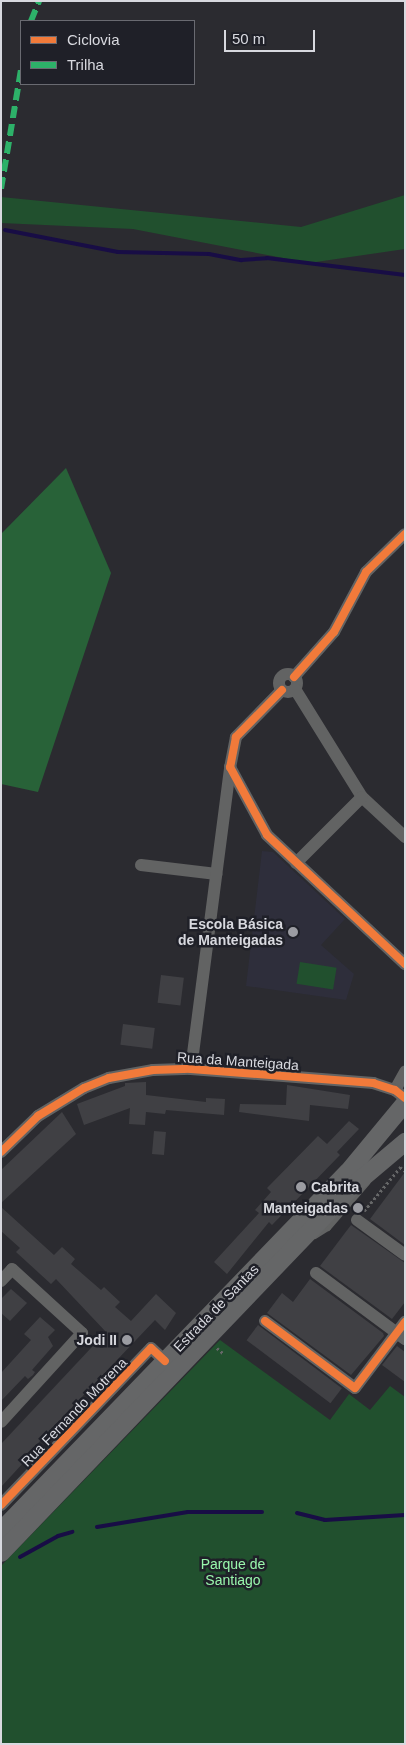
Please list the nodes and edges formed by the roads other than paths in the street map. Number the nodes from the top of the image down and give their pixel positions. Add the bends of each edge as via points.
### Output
1 (405, 534) edge
2 (295, 683) junction
3 (230, 767) junction
4 (362, 797) junction
5 (405, 837) edge
6 (296, 863) junction
7 (141, 866) dead end
8 (216, 874) junction
9 (405, 964) edge
10 (192, 1069) junction
11 (405, 1072) edge
12 (402, 1097) edge
13 (405, 1142) edge
14 (1, 1152) edge
15 (357, 1220) road end
16 (405, 1255) edge
17 (316, 1273) dead end
18 (1, 1280) edge
19 (265, 1321) dead end
20 (405, 1322) edge
21 (401, 1336) edge
22 (1, 1422) edge
23 (5, 1510) edge
24 (1, 1531) edge
25 (1, 1553) edge

1 - 2 street via 366,572 334,632
2 - 3 street via 288,674 282,677 279,683 282,690 236,737
2 - 4 street
3 - 6 street via 267,836
3 - 8 street
4 - 5 street
4 - 6 street
6 - 9 street
7 - 8 street
8 - 10 street
10 - 12 street, Rua da Manteigada via 372,1083
10 - 14 street, Rua da Manteigada via 132,1073 84,1088 38,1116
11 - 12 street
12 - 23 main road, Estrada de Santas via 348,1172 164,1361
13 - 25 main road, Estrada de Santas via 377,1165 289,1253
15 - 16 street
17 - 21 street
18 - 22 street via 12,1269 82,1333
19 - 21 street via 356,1388
20 - 21 street
23 - 24 main road, Estrada de Santas

